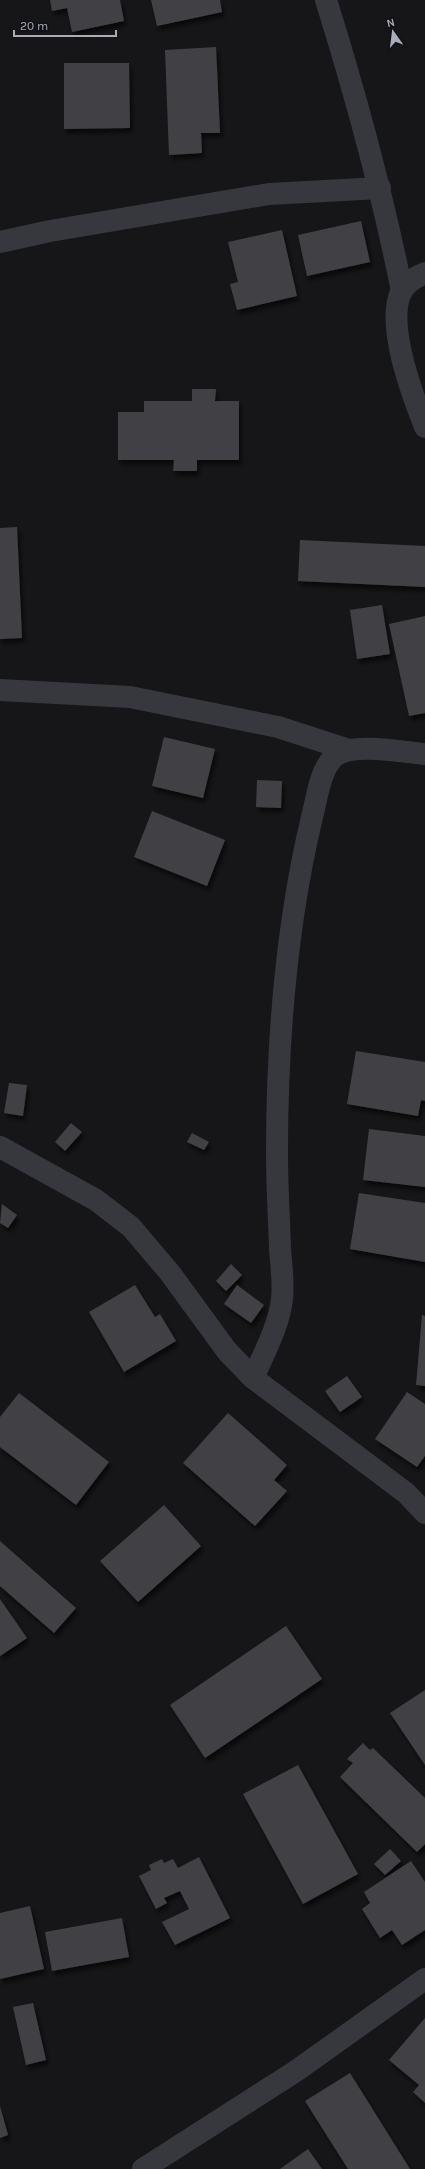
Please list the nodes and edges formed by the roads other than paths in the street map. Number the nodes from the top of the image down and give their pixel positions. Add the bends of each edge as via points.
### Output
1 (326, 0) edge
2 (380, 188) junction
3 (0, 242) edge
4 (425, 273) edge
5 (402, 290) junction
6 (425, 427) edge
7 (0, 690) edge
8 (349, 750) junction
9 (425, 754) edge
10 (0, 1147) edge
11 (254, 1378) junction
12 (425, 1512) edge
13 (425, 1979) edge
14 (143, 2169) edge

1 - 2 street via 347,65
2 - 3 street via 269,194 50,231
2 - 5 street
4 - 5 street via 408,283
5 - 6 street via 398,303 398,337 416,404
7 - 8 street via 130,697 278,728
8 - 9 street via 373,749
8 - 11 street via 335,756 327,767 319,789 308,834 289,947 280,1048 278,1146 282,1300 275,1327
10 - 11 street via 96,1200 131,1227 170,1273 227,1351
11 - 12 street via 406,1493
13 - 14 street via 296,2071

